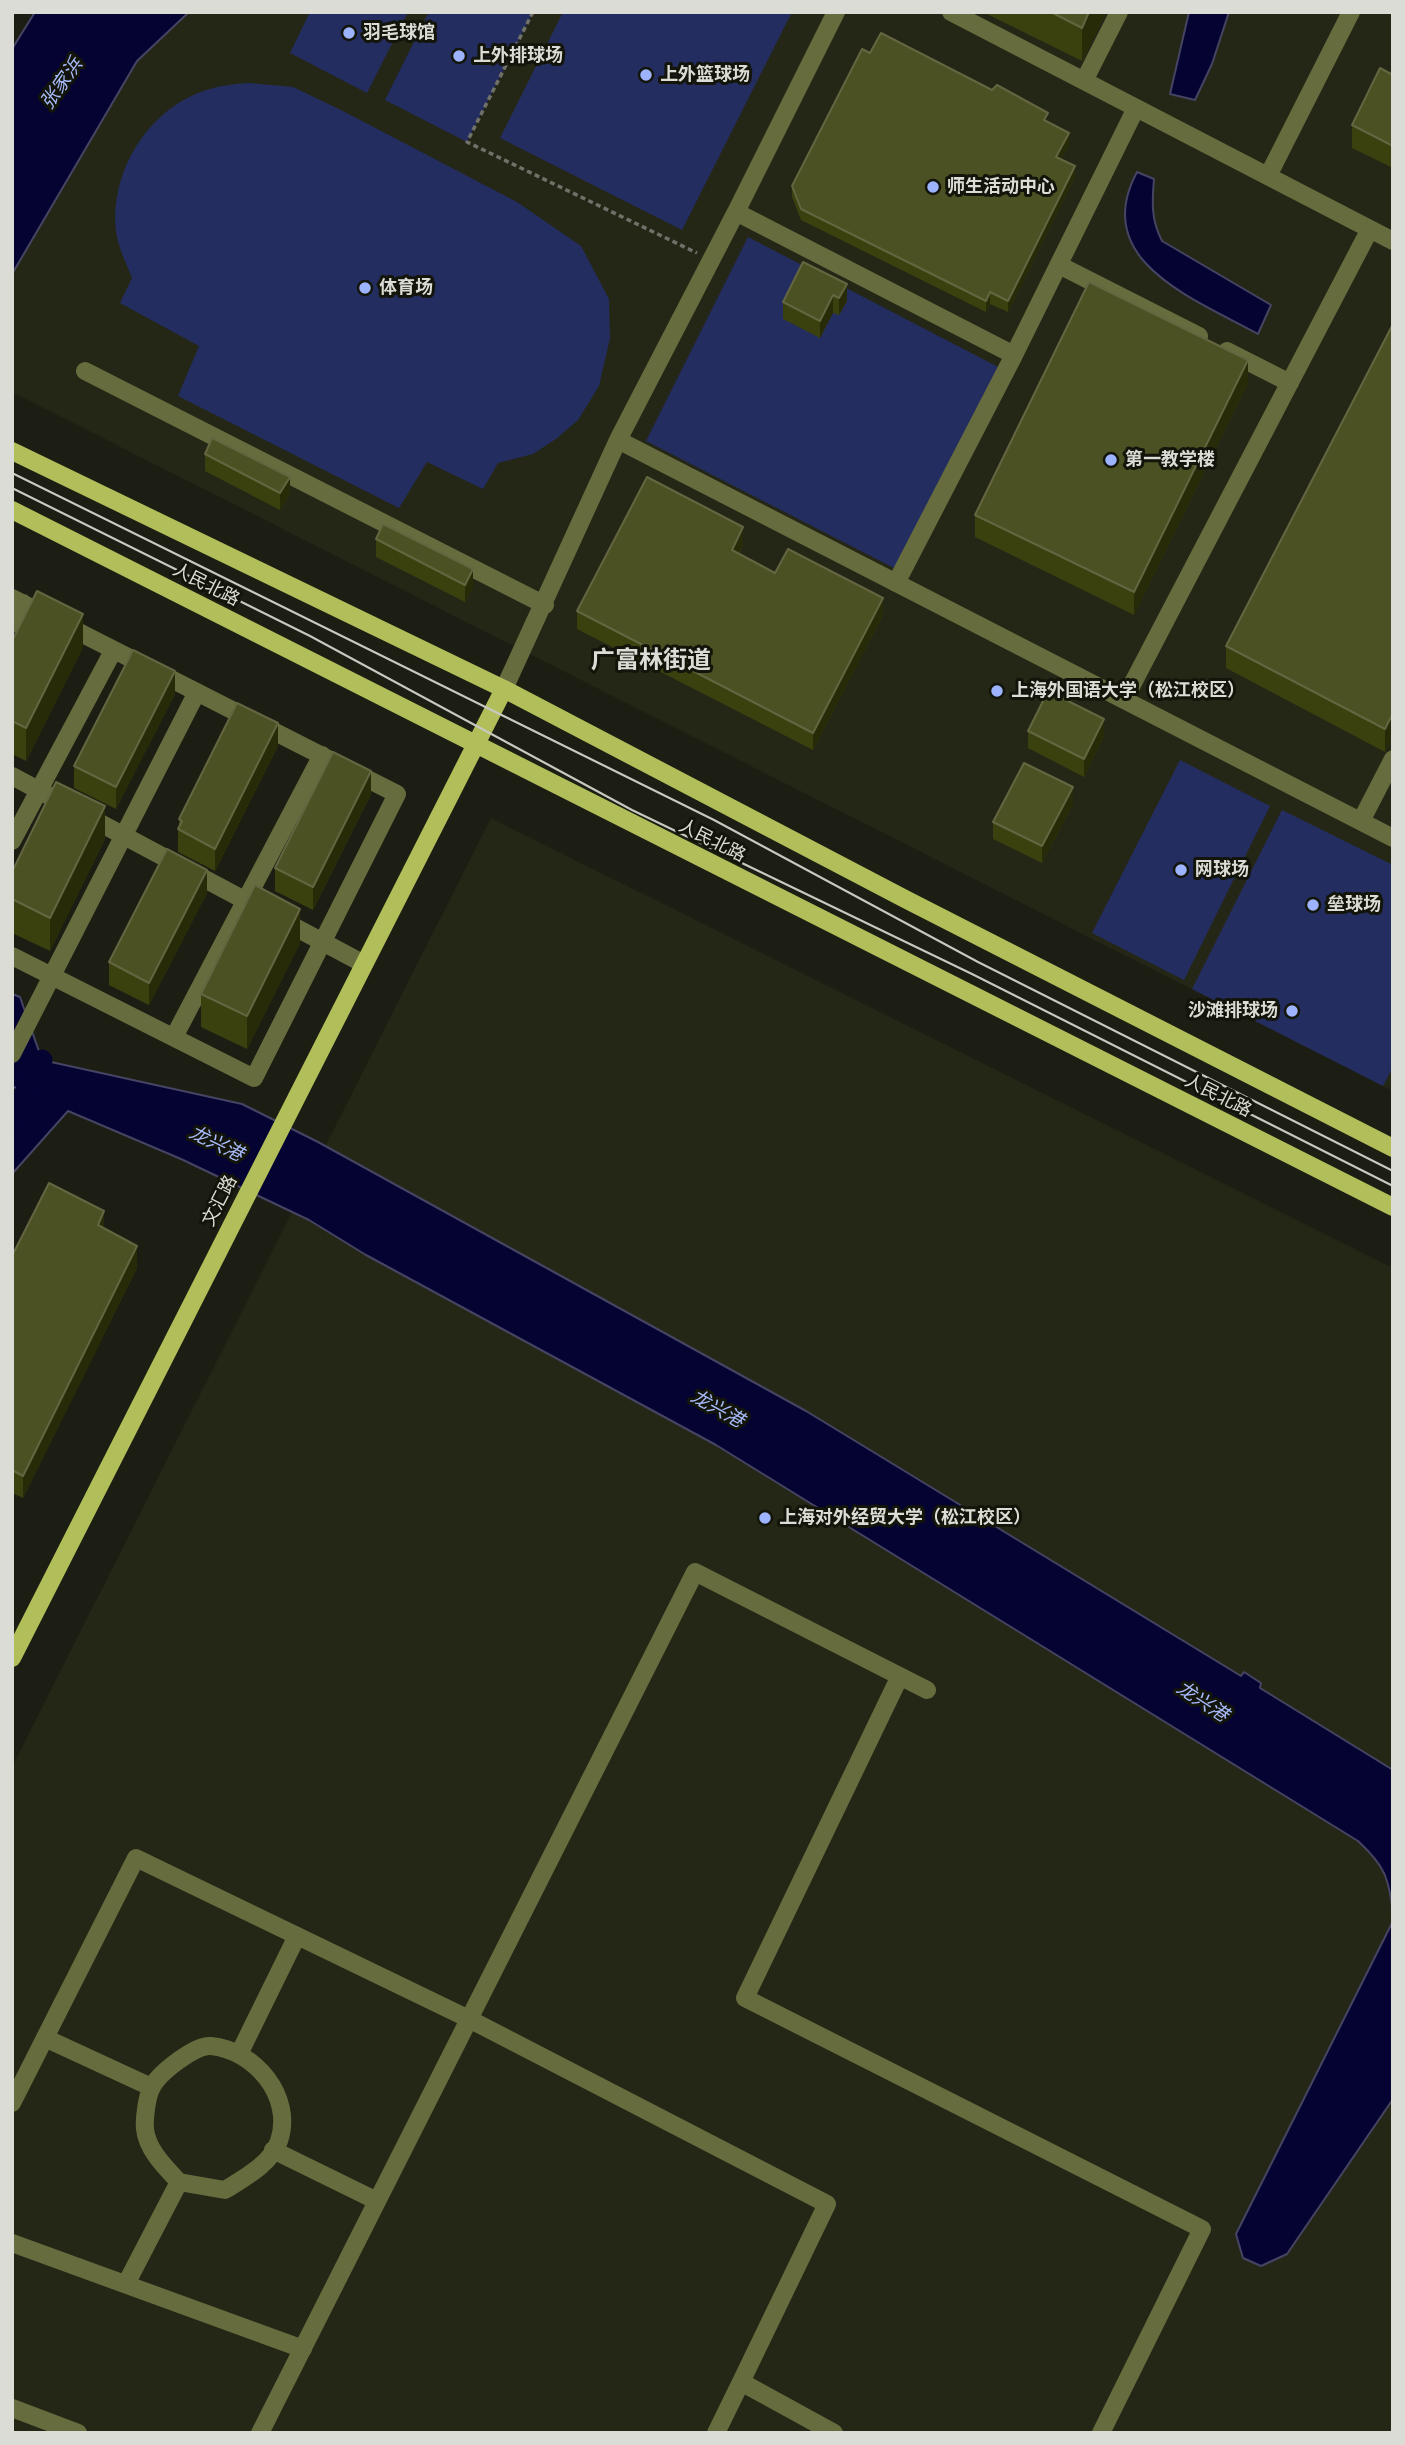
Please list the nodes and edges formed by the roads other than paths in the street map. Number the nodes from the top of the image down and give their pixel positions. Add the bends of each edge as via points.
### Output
1 (836, 12) edge
2 (951, 12) edge
3 (1119, 12) edge
4 (1351, 12) edge
5 (1084, 81) junction
6 (1136, 108) junction
7 (1268, 176) junction
8 (736, 212) junction
9 (1370, 229) junction
10 (1393, 240) edge
11 (1059, 265) junction
12 (1014, 355) junction
13 (85, 371) dead end
14 (1290, 383) junction
15 (618, 440) junction
16 (12, 451) edge
17 (12, 510) edge
18 (896, 583) junction
19 (18, 600) edge
20 (545, 605) junction
21 (12, 624) edge
22 (113, 651) junction
23 (505, 689) junction
24 (197, 692) junction
25 (1124, 700) junction
26 (475, 745) junction
27 (323, 755) junction
28 (1393, 759) edge
29 (12, 776) edge
30 (39, 790) junction
31 (1361, 821) junction
32 (124, 834) junction
33 (1393, 838) edge
34 (12, 841) edge
35 (247, 898) junction
36 (322, 939) junction
37 (12, 956) edge
38 (365, 964) junction
39 (52, 976) junction
40 (174, 1038) junction
41 (12, 1054) edge
42 (1393, 1148) edge
43 (1393, 1207) edge
44 (12, 1658) edge
45 (900, 1676) junction
46 (927, 1690) dead end
47 (297, 1936) junction
48 (469, 2019) junction
49 (45, 2038) junction
50 (240, 2052) junction
51 (151, 2087) junction
52 (12, 2104) edge
53 (273, 2150) junction
54 (179, 2182) junction
55 (377, 2201) junction
56 (12, 2243) edge
57 (126, 2284) junction
58 (303, 2349) junction
59 (741, 2382) junction
60 (12, 2408) edge
61 (78, 2433) edge
62 (260, 2433) edge
63 (716, 2433) edge
64 (834, 2433) edge
65 (1101, 2433) edge

1 - 8 street
2 - 5 street
3 - 5 street
4 - 7 street
5 - 6 street
6 - 7 street
6 - 11 street
7 - 9 street
8 - 12 street
8 - 15 street
9 - 10 street
9 - 14 street
11 - 12 street
11 - 14 street
12 - 18 street
13 - 20 street
14 - 25 street
15 - 18 street
15 - 20 street
16 - 23 main road, 人民北路
17 - 26 main road, 人民北路
18 - 25 street
19 - 21 street
19 - 22 street
20 - 23 street
22 - 24 street
22 - 30 street
23 - 26 main road, 文汇路
23 - 42 main road, 人民北路
24 - 27 street
24 - 32 street
25 - 31 street
26 - 38 main road, 文汇路
26 - 43 main road, 人民北路
27 - 35 street
27 - 36 street via 397,794
28 - 31 street
29 - 30 street
30 - 32 street
30 - 34 street
31 - 33 street
32 - 35 street
32 - 39 street
35 - 36 street
35 - 40 street
36 - 38 street
36 - 40 street via 254,1078
37 - 39 street
38 - 44 main road, 文汇路
39 - 40 street
39 - 41 street
45 - 46 street
45 - 48 street via 695,1572
45 - 65 street via 744,1998 1202,2228
47 - 48 street
47 - 49 street via 136,1858
47 - 50 street
48 - 55 street
48 - 59 street via 827,2204
49 - 51 street
49 - 52 street
50 - 51 street via 208,2045 178,2060
50 - 53 street via 266,2074 279,2103 282,2129
51 - 54 street via 145,2130 158,2159
53 - 54 street via 257,2170 225,2190
53 - 55 street
54 - 57 street
55 - 58 street
56 - 57 street
57 - 58 street
58 - 62 street
59 - 63 street
59 - 64 street
60 - 61 street

